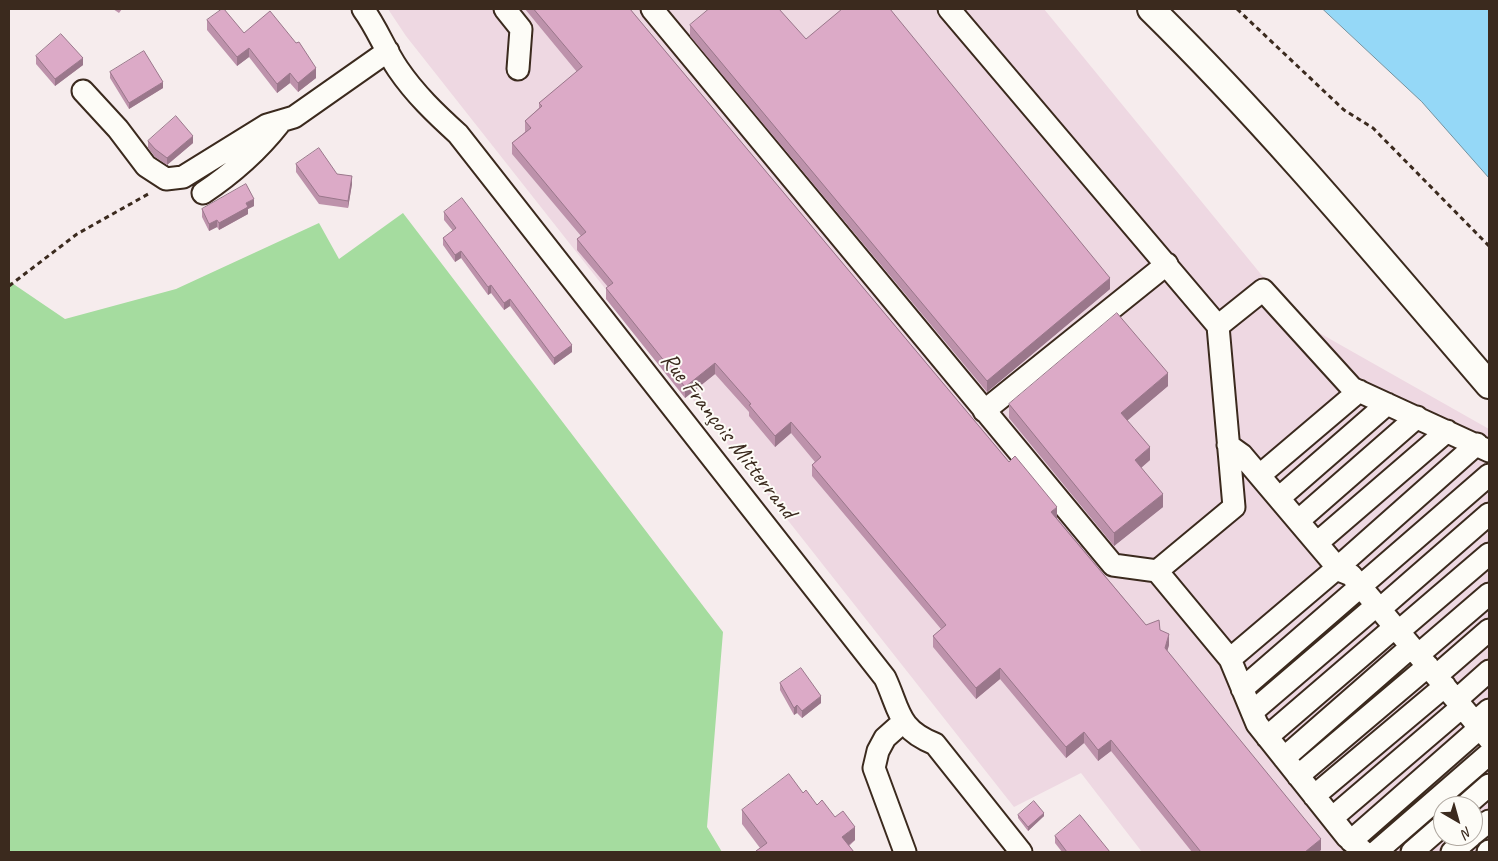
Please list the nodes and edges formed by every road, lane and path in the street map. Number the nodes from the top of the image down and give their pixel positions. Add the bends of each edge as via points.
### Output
1 (363, 9) edge
2 (505, 9) edge
3 (949, 9) edge
4 (1151, 9) edge
5 (1237, 9) edge
6 (661, 12) edge
7 (388, 51) junction
8 (518, 70) dead end
9 (83, 91) dead end
10 (282, 121) junction
11 (166, 179) junction
12 (204, 192) dead end
13 (1489, 246) edge
14 (1167, 264) junction
15 (9, 286) edge
16 (1218, 326) junction
17 (1489, 385) edge
18 (1359, 391) junction
19 (1388, 404) junction
20 (984, 411) junction
21 (1417, 417) junction
22 (1447, 430) junction
23 (1228, 445) junction
24 (1483, 448) edge
25 (1260, 475) junction
26 (1489, 475) edge
27 (1279, 498) junction
28 (1489, 514) edge
29 (1298, 521) junction
30 (1317, 543) junction
31 (1489, 554) edge
32 (1336, 569) junction
33 (1157, 571) junction
34 (1360, 586) junction
35 (1489, 594) edge
36 (1378, 607) junction
37 (1489, 630) edge
38 (1419, 655) junction
39 (1230, 659) junction
40 (1489, 671) edge
41 (1242, 689) junction
42 (1459, 703) junction
43 (1252, 712) junction
44 (903, 722) junction
45 (1486, 725) edge
46 (1267, 737) junction
47 (1489, 754) edge
48 (1284, 758) junction
49 (1298, 776) junction
50 (1489, 785) edge
51 (1314, 796) junction
52 (1476, 796) edge
53 (1332, 818) junction
54 (1433, 834) edge
55 (1360, 849) edge
56 (906, 852) edge
57 (1022, 852) edge
58 (1412, 852) edge

1 - 7 street, Rue François Mitterrand
2 - 8 street via 521,29
3 - 14 street
4 - 17 main road via 1202,58 1286,149
5 - 13 path via 1344,110 1373,128
6 - 20 street
7 - 10 street via 294,117
7 - 44 street, Rue François Mitterrand via 414,91 458,134 885,678
9 - 11 street via 118,128 146,166
10 - 11 street via 267,125 183,177
10 - 12 street via 232,174
11 - 15 path via 155,190 76,234
14 - 16 street
14 - 20 street
16 - 18 street via 1263,290 1352,388
16 - 23 street
18 - 19 street
18 - 25 street
19 - 21 street
19 - 27 street
20 - 33 street via 1113,565
21 - 22 street
21 - 29 street
22 - 24 street
22 - 30 street
23 - 25 street
23 - 33 street via 1234,507
24 - 32 street
25 - 27 street
26 - 34 street
27 - 29 street
28 - 36 street
29 - 30 street
30 - 32 street
31 - 38 street
32 - 34 street via 1351,575
32 - 39 street
33 - 39 street
34 - 36 street
34 - 41 street
35 - 38 street
36 - 38 street
36 - 43 street
37 - 38 street
38 - 42 street
38 - 46 street
38 - 48 street
38 - 49 street
38 - 51 street
39 - 41 street
40 - 42 street via 1462,695
41 - 43 street
42 - 45 street
42 - 53 street via 1456,712
43 - 46 street
44 - 56 street via 885,738 874,768
44 - 57 street, Rue François Mitterrand via 917,736 935,744
45 - 55 street via 1473,734
46 - 48 street
47 - 55 street
48 - 49 street
49 - 51 street
50 - 52 street
51 - 53 street
53 - 55 street
54 - 58 street

